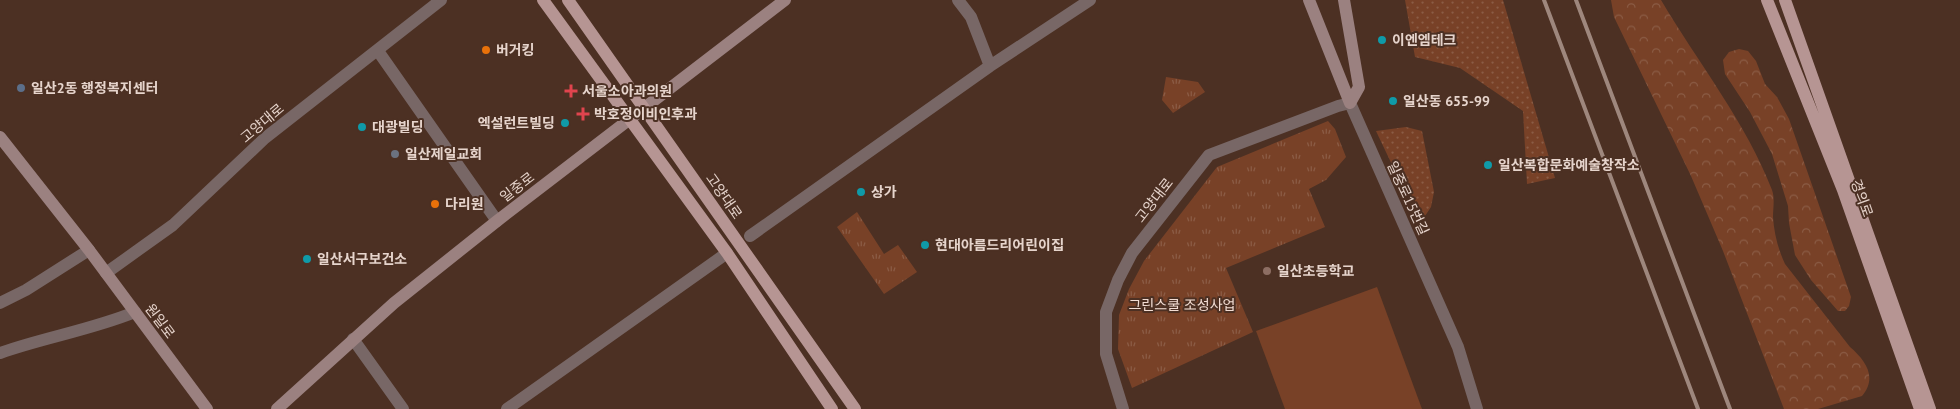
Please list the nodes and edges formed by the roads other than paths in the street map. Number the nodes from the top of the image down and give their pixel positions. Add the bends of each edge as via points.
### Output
1 (442, 0) edge
2 (543, 0) edge
3 (568, 0) edge
4 (785, 0) edge
5 (958, 0) edge
6 (1090, 0) edge
7 (1308, 0) edge
8 (1344, 0) edge
9 (1767, 0) edge
10 (1785, 0) edge
11 (378, 51) junction
12 (990, 66) junction
13 (1350, 103) junction
14 (644, 107) junction
15 (629, 119) junction
16 (0, 137) edge
17 (496, 221) junction
18 (750, 236) dead end
19 (89, 250) junction
20 (727, 253) junction
21 (106, 273) junction
22 (0, 303) edge
23 (135, 312) junction
24 (353, 339) junction
25 (0, 353) edge
26 (207, 409) edge
27 (277, 409) edge
28 (404, 409) edge
29 (507, 409) edge
30 (832, 409) edge
31 (855, 409) edge
32 (1123, 409) edge
33 (1477, 409) edge
34 (1920, 409) edge
35 (1930, 409) edge

1 - 11 street, 고양대로
2 - 15 main road
3 - 14 main road, 고양대로
4 - 14 street, 일중로
5 - 12 street via 971,17
6 - 12 street
7 - 13 street, 일중로15번길
8 - 13 street via 1359,87
9 - 34 main road, 경의로 via 1843,190
10 - 35 main road, 경의로
11 - 17 street
11 - 21 street, 고양대로 via 265,138 172,225
12 - 18 street
13 - 32 street, 고양대로 via 1209,156 1132,253 1106,312 1106,354
13 - 33 street, 일중로15번길 via 1458,347
14 - 15 street, 일중로
14 - 31 main road, 고양대로
15 - 17 street, 일중로
15 - 20 main road
16 - 19 street, 원일로
17 - 24 street, 일중로
19 - 21 street, 원일로
19 - 22 street
20 - 29 street
20 - 30 main road
21 - 23 street, 원일로
23 - 25 street
23 - 26 street, 원일로
24 - 27 street, 일중로
24 - 28 street

